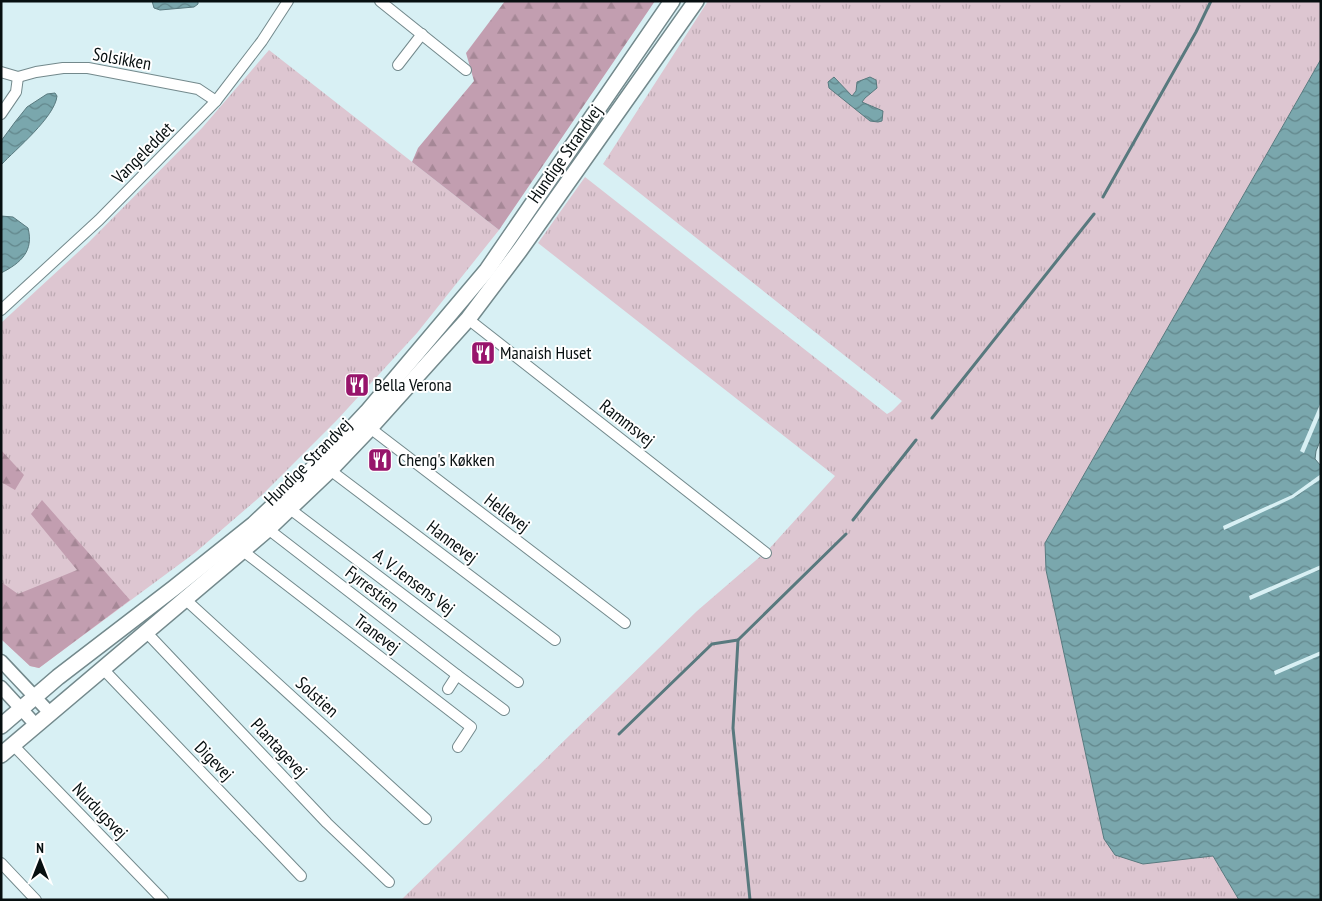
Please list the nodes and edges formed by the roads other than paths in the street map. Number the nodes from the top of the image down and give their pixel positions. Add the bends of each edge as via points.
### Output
1 (288, 1) edge
2 (380, 1) edge
3 (672, 1) edge
4 (696, 1) edge
5 (422, 34) junction
6 (398, 65) dead end
7 (466, 70) dead end
8 (1, 72) edge
9 (18, 77) junction
10 (216, 101) junction
11 (1, 114) edge
12 (1, 310) edge
13 (468, 319) junction
14 (370, 428) junction
15 (330, 470) junction
16 (290, 508) junction
17 (268, 529) junction
18 (243, 551) junction
19 (766, 553) dead end
20 (186, 600) junction
21 (625, 623) dead end
22 (147, 633) junction
23 (555, 640) dead end
24 (1, 661) edge
25 (104, 669) junction
26 (456, 675) junction
27 (518, 682) dead end
28 (1, 687) edge
29 (448, 689) dead end
30 (35, 697) junction
31 (22, 708) junction
32 (504, 710) dead end
33 (50, 713) junction
34 (36, 724) junction
35 (1, 726) edge
36 (13, 745) junction
37 (458, 747) dead end
38 (1, 755) edge
39 (426, 819) dead end
40 (1, 863) edge
41 (301, 876) dead end
42 (389, 882) dead end
43 (36, 900) edge
44 (163, 900) edge

1 - 10 street, Vangeleddet
2 - 5 street
3 - 30 main road, Hundige Strandvej via 487,270 367,412 254,524
4 - 13 main road, Hundige Strandvej
5 - 6 street
5 - 7 street
8 - 9 street
9 - 10 street, Solsikken via 63,68 88,68 198,89
9 - 11 street via 16,92
10 - 12 street, Vangeleddet via 93,226
13 - 14 main road, Hundige Strandvej
13 - 19 street, Rammsvej
14 - 15 main road, Hundige Strandvej
14 - 21 street, Hellevej
15 - 16 main road, Hundige Strandvej
15 - 23 street, Hannevej
16 - 17 main road, Hundige Strandvej
16 - 27 street, A. V. Jensens Vej
17 - 18 main road, Hundige Strandvej
17 - 26 street, Fyrrestien
18 - 20 main road, Hundige Strandvej
18 - 37 street, Tranevej via 471,727
20 - 22 main road, Hundige Strandvej
20 - 39 street, Solstien
22 - 25 main road, Hundige Strandvej
22 - 42 street, Plantagevej via 327,823
24 - 30 street
25 - 33 main road, Hundige Strandvej
25 - 41 street, Digevej
26 - 29 street
26 - 32 street, Fyrrestien
28 - 31 street
30 - 31 main road, Hundige Strandvej
30 - 33 street
31 - 34 street
31 - 35 main road, Hundige Strandvej
33 - 34 main road, Hundige Strandvej
34 - 36 main road, Hundige Strandvej
36 - 38 main road, Hundige Strandvej
36 - 44 street, Nurdugsvej
40 - 43 street

